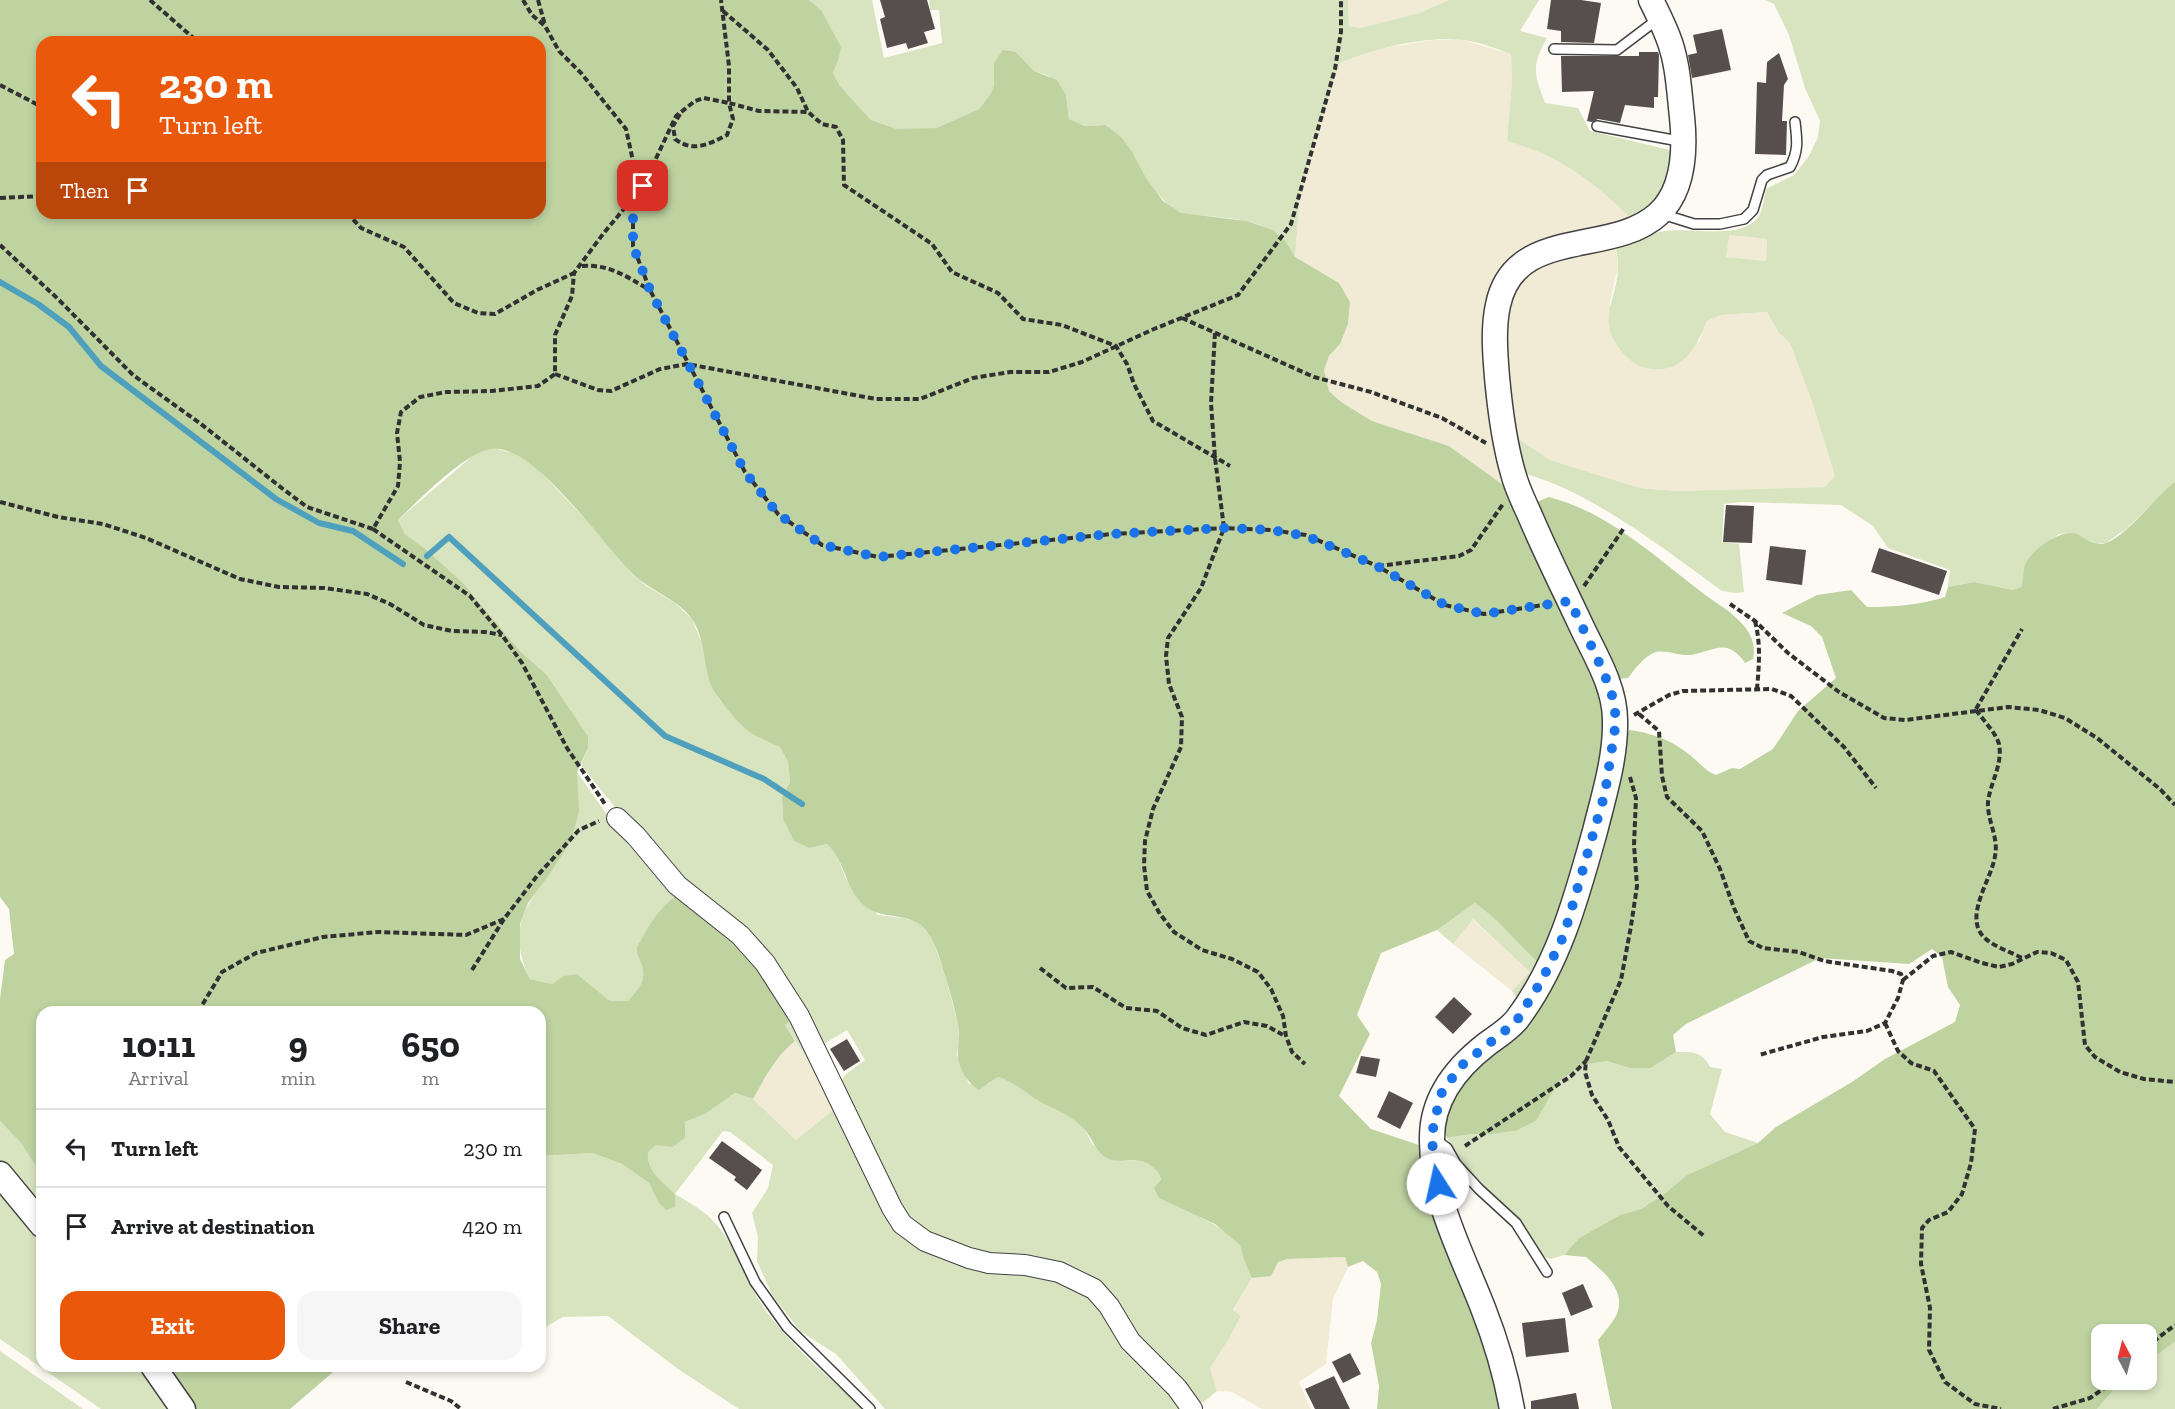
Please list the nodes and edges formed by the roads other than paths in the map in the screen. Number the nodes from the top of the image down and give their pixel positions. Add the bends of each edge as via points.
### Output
1 (1655, 9) edge
2 (1554, 49) dead end
3 (1795, 122) dead end
4 (1597, 126) dead end
5 (1685, 142) junction
6 (1660, 214) junction
7 (617, 818) road end
8 (1432, 1137) junction
9 (0, 1174) edge
10 (724, 1217) dead end
11 (36, 1218) edge
12 (1547, 1272) dead end
13 (157, 1372) edge
14 (183, 1409) edge
15 (870, 1409) edge
16 (1191, 1409) edge
17 (1512, 1409) edge

1 - 2 lane via 1617,50
1 - 5 street via 1670,40
3 - 6 lane via 1798,150 1790,167 1762,180 1754,210 1744,219 1694,224
4 - 5 lane
5 - 6 street via 1681,172 1670,201
6 - 8 street via 1615,236 1554,248 1526,260 1507,279 1498,303 1494,341 1501,421 1518,489 1604,673 1614,701 1616,722 1605,793 1564,935 1516,1022 1461,1066 1442,1092
7 - 16 street via 677,885 740,935 784,990 902,1224 925,1241 969,1258 1059,1272 1094,1289 1130,1341 1177,1388
8 - 12 lane via 1447,1148 1456,1164 1516,1223
8 - 17 street via 1434,1167 1446,1217 1485,1313 1507,1380
9 - 11 street
10 - 15 lane via 755,1282 787,1327
13 - 14 street

